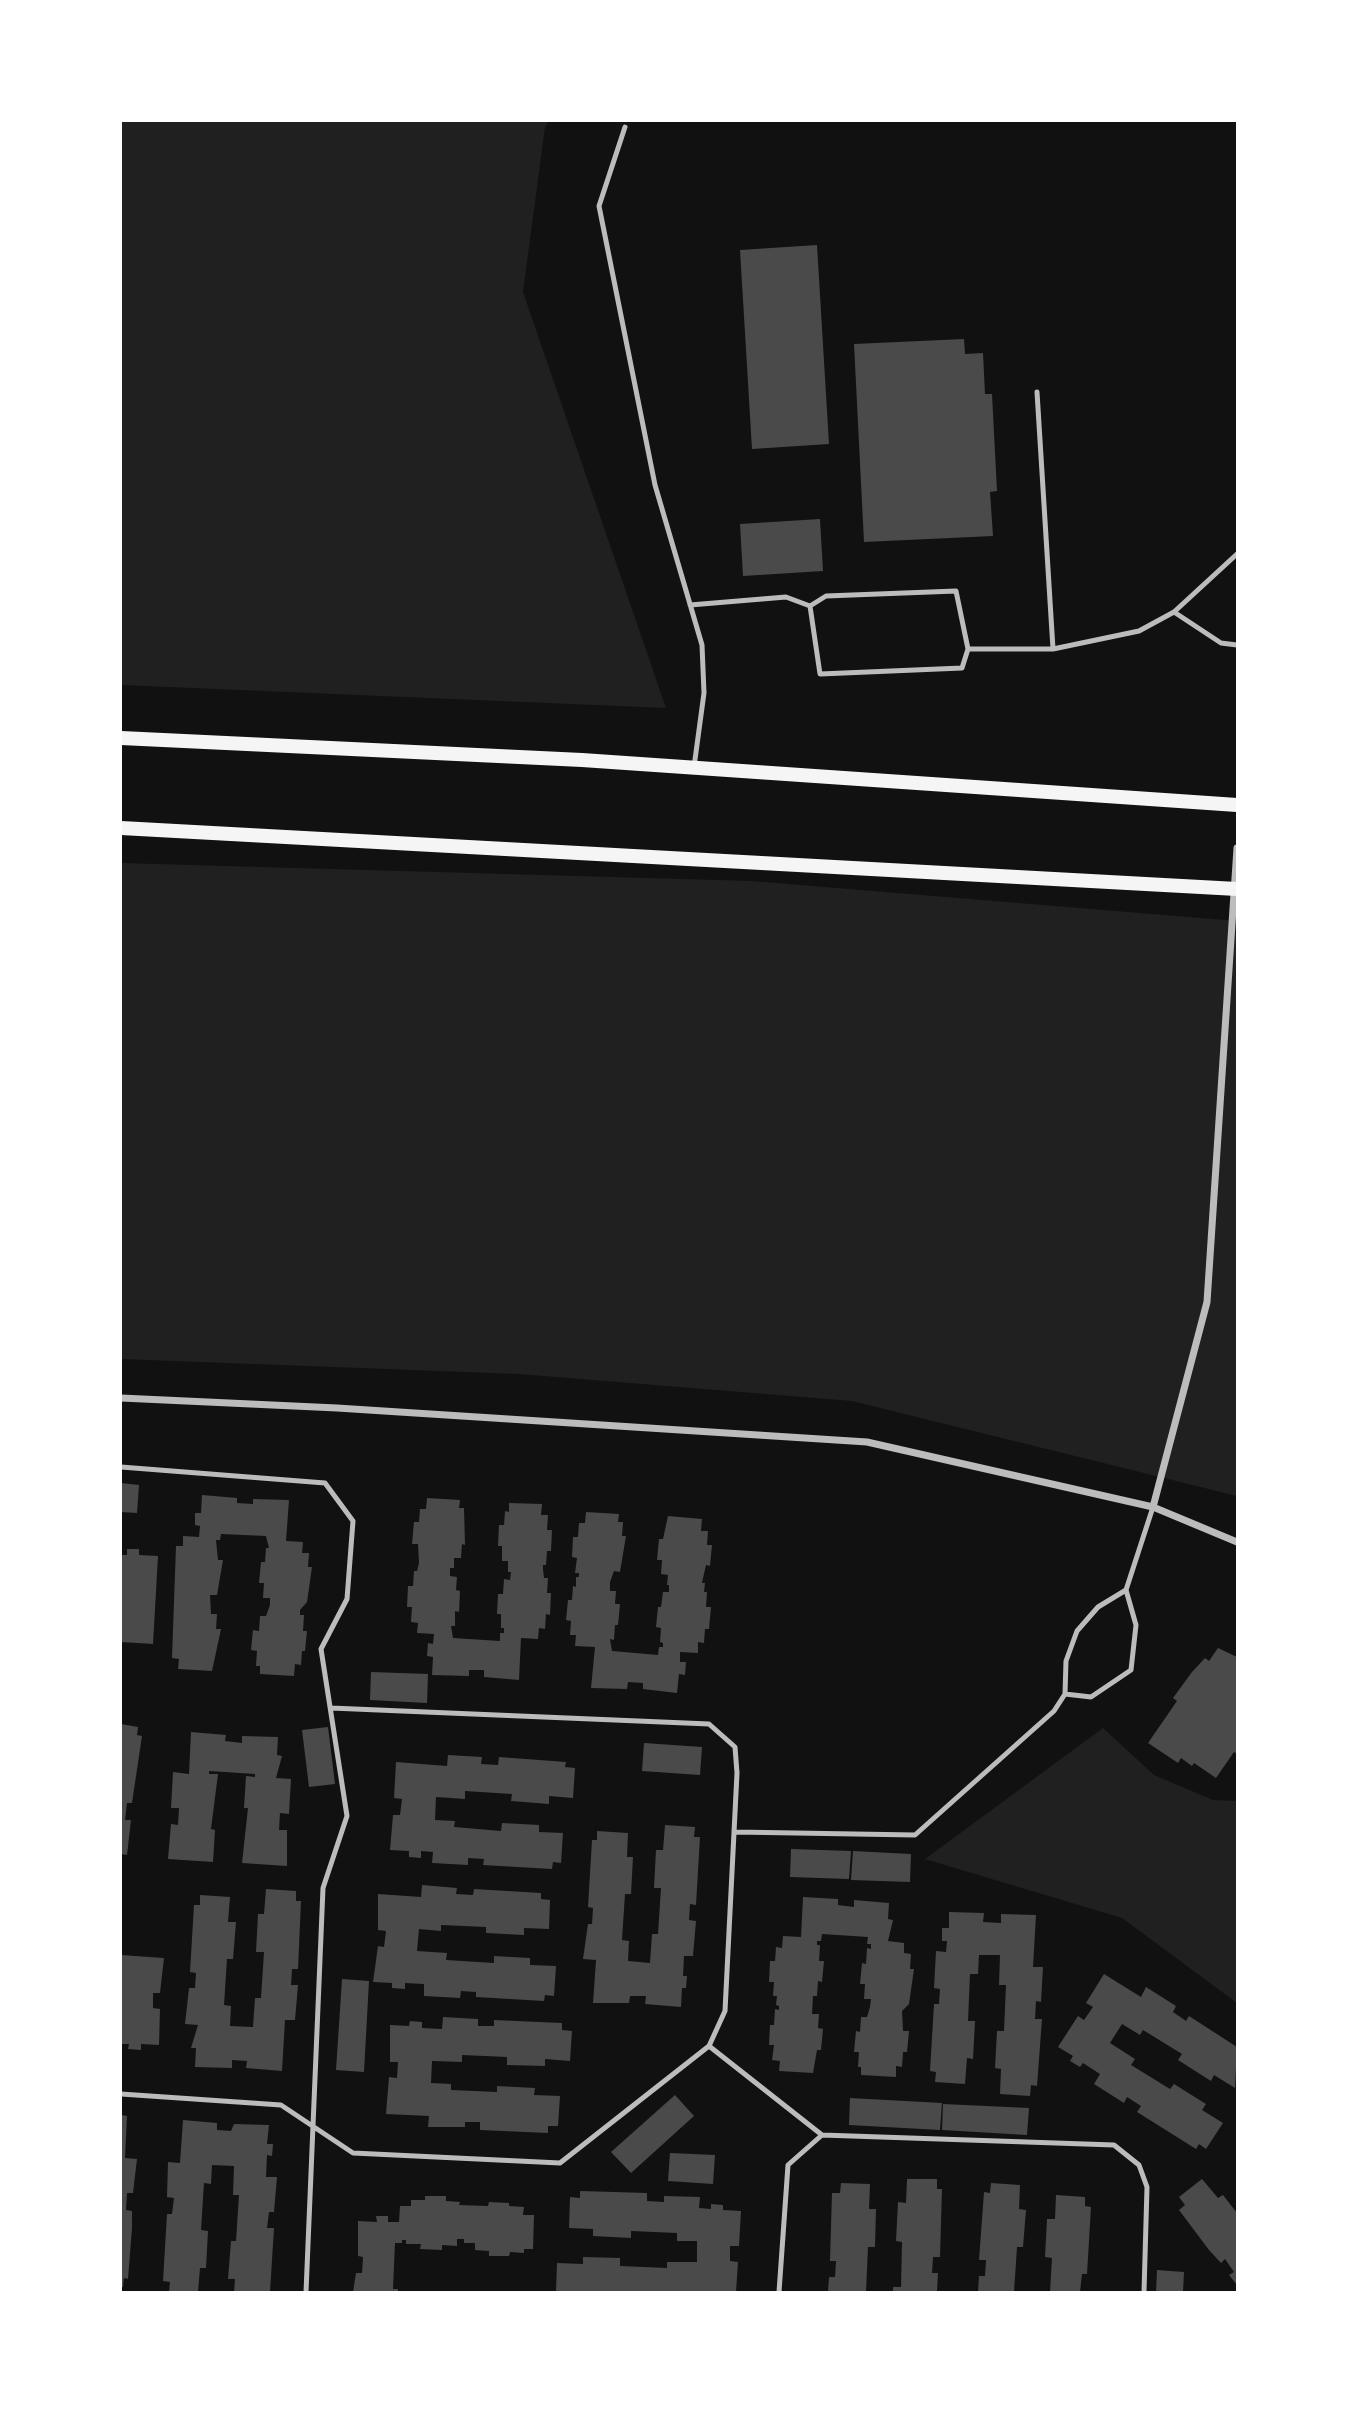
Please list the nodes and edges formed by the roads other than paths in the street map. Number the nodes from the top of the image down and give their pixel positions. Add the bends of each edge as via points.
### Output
1 (625, 127) dead end
2 (1037, 391) dead end
3 (1237, 554) edge
4 (690, 605) junction
5 (810, 606) junction
6 (1174, 612) junction
7 (1237, 645) edge
8 (968, 649) junction
9 (1053, 649) junction
10 (121, 737) edge
11 (694, 767) junction
12 (1237, 805) edge
13 (121, 828) edge
14 (1237, 848) edge
15 (1236, 888) edge
16 (121, 1398) edge
17 (121, 1467) edge
18 (1153, 1507) junction
19 (1237, 1542) edge
20 (1126, 1590) junction
21 (1065, 1693) junction
22 (331, 1708) junction
23 (735, 1832) junction
24 (709, 2046) junction
25 (121, 2094) edge
26 (313, 2129) junction
27 (822, 2135) junction
28 (306, 2292) edge
29 (779, 2292) edge
30 (1144, 2292) edge

1 - 4 lane via 599,206 655,485
2 - 9 lane
3 - 6 lane
4 - 5 lane via 786,597
4 - 11 lane via 702,645 704,692
5 - 8 lane via 826,596 956,590
5 - 8 lane via 820,674 962,668
6 - 7 lane via 1221,643
6 - 9 lane via 1139,631
8 - 9 lane
10 - 11 main road
11 - 12 main road
13 - 15 main road
14 - 15 street
15 - 18 street via 1207,1302
16 - 18 street via 867,1442
17 - 22 lane via 325,1483 353,1521 347,1600 321,1649
18 - 19 street
18 - 20 lane
20 - 21 lane via 1098,1607 1077,1631 1066,1661
20 - 21 lane via 1136,1625 1131,1670 1091,1697
21 - 23 lane via 1054,1712 915,1835
22 - 23 lane via 709,1724 735,1747
22 - 26 lane via 347,1816 323,1888
23 - 24 lane via 725,2011
24 - 26 lane via 561,2163 353,2153
24 - 27 lane
25 - 26 lane via 281,2105
26 - 28 lane
27 - 29 lane via 788,2165
27 - 30 lane via 1115,2145 1139,2165 1147,2187

